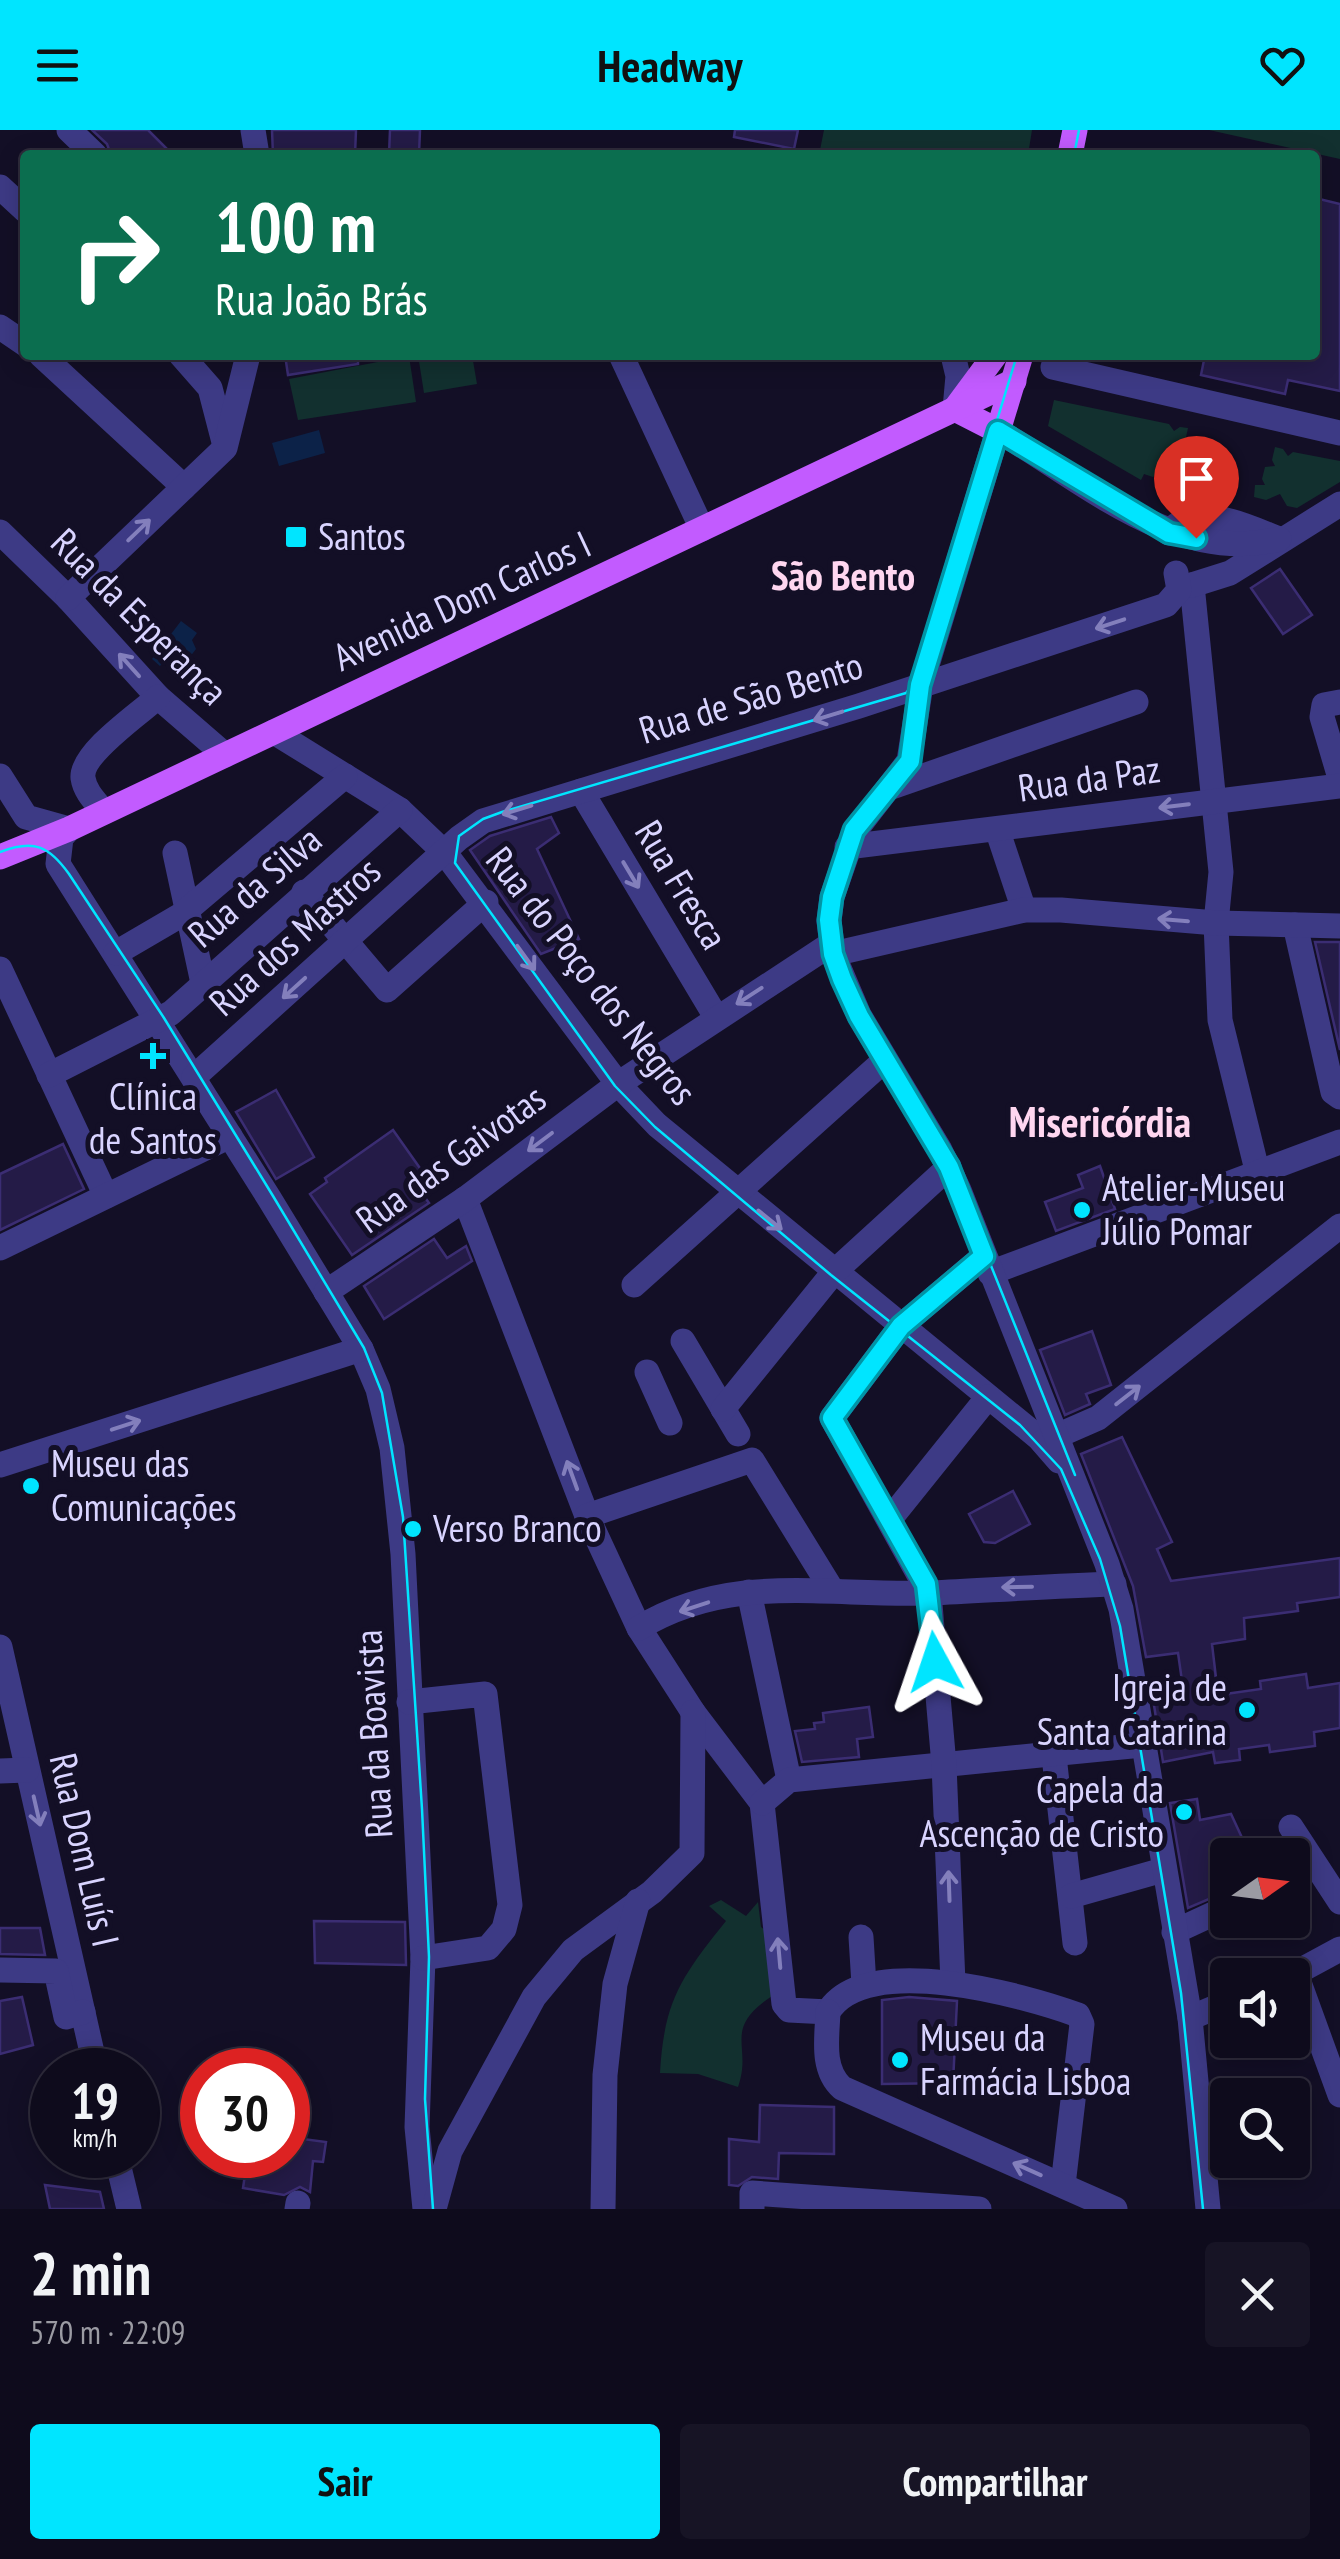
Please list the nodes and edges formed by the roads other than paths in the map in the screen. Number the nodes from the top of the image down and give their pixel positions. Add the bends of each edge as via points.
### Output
1 (69, 130) edge
2 (90, 150) edge
3 (0, 187) edge
4 (20, 205) edge
5 (50, 360) edge
6 (185, 360) edge
7 (247, 360) edge
8 (623, 360) edge
9 (954, 360) edge
10 (991, 360) edge
11 (1020, 360) edge
12 (1053, 367) dead end
13 (1014, 381) junction
14 (955, 409) junction
15 (998, 431) junction
16 (1340, 433) edge
17 (225, 448) junction
18 (184, 487) junction
19 (1340, 504) edge
20 (702, 529) junction
21 (0, 532) edge
22 (1169, 533) junction
23 (1279, 539) junction
24 (1184, 579) junction
25 (68, 598) junction
26 (920, 685) junction
27 (158, 698) junction
28 (1136, 702) dead end
29 (1332, 704) edge
30 (274, 732) junction
31 (225, 755) junction
32 (0, 776) edge
33 (345, 776) junction
34 (1340, 778) edge
35 (1340, 786) edge
36 (888, 788) junction
37 (581, 791) junction
38 (1215, 800) junction
39 (400, 810) junction
40 (104, 812) junction
41 (997, 829) junction
42 (68, 830) junction
43 (847, 847) junction
44 (174, 853) dead end
45 (445, 853) junction
46 (0, 858) edge
47 (304, 892) junction
48 (486, 902) junction
49 (187, 910) junction
50 (1024, 910) junction
51 (1216, 923) junction
52 (1295, 925) junction
53 (1340, 926) edge
54 (346, 942) junction
55 (832, 949) junction
56 (116, 953) junction
57 (0, 970) edge
58 (203, 983) junction
59 (716, 1017) junction
60 (160, 1020) junction
61 (885, 1060) junction
62 (49, 1074) junction
63 (194, 1077) junction
64 (618, 1084) junction
65 (1340, 1097) edge
66 (230, 1136) junction
67 (1340, 1142) edge
68 (949, 1167) junction
69 (1258, 1174) junction
70 (735, 1192) junction
71 (106, 1196) junction
72 (465, 1199) junction
73 (1340, 1226) edge
74 (0, 1248) edge
75 (987, 1264) junction
76 (834, 1272) junction
77 (634, 1284) dead end
78 (326, 1292) junction
79 (901, 1326) junction
80 (683, 1341) dead end
81 (361, 1349) junction
82 (647, 1372) dead end
83 (986, 1395) junction
84 (723, 1409) junction
85 (670, 1423) dead end
86 (738, 1434) dead end
87 (1050, 1439) junction
88 (0, 1465) edge
89 (587, 1516) junction
90 (890, 1519) junction
91 (832, 1590) junction
92 (1116, 1591) junction
93 (749, 1592) junction
94 (930, 1593) junction
95 (639, 1628) junction
96 (0, 1648) edge
97 (409, 1702) junction
98 (692, 1712) junction
99 (1142, 1746) junction
100 (1054, 1756) junction
101 (944, 1766) junction
102 (28, 1770) junction
103 (0, 1772) edge
104 (789, 1780) junction
105 (762, 1802) junction
106 (1291, 1827) dead end
107 (1294, 1838) edge
108 (1163, 1870) junction
109 (1310, 1877) edge
110 (1071, 1896) junction
111 (638, 1901) junction
112 (1340, 1902) edge
113 (1210, 1915) edge
114 (1174, 1932) junction
115 (861, 1937) dead end
116 (1075, 1943) dead end
117 (1340, 1949) edge
118 (423, 1958) junction
119 (1310, 1966) edge
120 (0, 1970) edge
121 (953, 1983) junction
122 (864, 1986) junction
123 (1210, 2010) edge
124 (83, 2012) junction
125 (828, 2012) junction
126 (1310, 2017) edge
127 (1190, 2018) junction
128 (91, 2048) edge
129 (1340, 2095) edge
130 (122, 2178) edge
131 (1063, 2186) junction
132 (752, 2201) edge
133 (427, 2202) edge
134 (129, 2209) edge
135 (603, 2209) edge
136 (980, 2209) edge
137 (1116, 2209) edge
138 (1208, 2209) edge

1 - 2 street
3 - 4 street
5 - 18 street
6 - 17 street via 210,388
7 - 17 street
8 - 20 street
9 - 14 street
10 - 14 main road, Avenida Dom Carlos I
11 - 13 main road
12 - 16 street
13 - 14 main road, Avenida Dom Carlos I
13 - 15 main road
14 - 15 main road
14 - 20 main road, Avenida Dom Carlos I
15 - 22 street
15 - 26 street
17 - 18 street
25 -> 18 street
19 - 23 street
20 - 30 main road, Avenida Dom Carlos I
21 - 25 street, Rua da Esperança
22 - 23 street via 1234,544
22 - 24 street via 1166,546
23 - 24 street via 1218,579
24 -> 26 street, Rua de São Bento via 1166,606
24 - 38 street
27 -> 25 street, Rua da Esperança
26 - 36 street via 910,761
26 -> 37 street, Rua de São Bento
27 - 31 street, Rua da Esperança
27 - 40 street via 88,758 82,774 86,791
28 - 36 street
29 - 34 street via 1322,717
30 - 31 main road, Avenida Dom Carlos I
30 - 33 street, Rua do Poço dos Negros
31 - 40 main road, Avenida Dom Carlos I
32 - 42 street via 26,816
33 - 39 street, Rua do Poço dos Negros
33 - 49 street
35 - 38 street, Rua da Paz
36 - 43 street
37 -> 45 street, Rua de São Bento via 484,821
37 -> 59 street, Rua Fresca
38 -> 41 street, Rua da Paz
38 - 51 street via 1221,872
39 - 45 street, Rua do Poço dos Negros
39 - 47 street, Rua da Silva
40 - 42 main road, Avenida Dom Carlos I
41 - 43 street, Rua da Paz
41 - 50 street
42 - 46 main road, Avenida Dom Carlos I
42 - 56 street, Rua da Boavista via 58,864
43 - 55 street via 832,897
44 - 49 street
45 - 48 street, Rua do Poço dos Negros
45 - 54 street, Rua dos Mastros
47 - 54 street
47 - 58 street, Rua da Silva
48 - 54 street via 387,990
48 -> 64 street, Rua do Poço dos Negros
49 - 56 street
49 - 58 street
51 -> 50 street, Rua das Gaivotas
50 - 55 street, Rua das Gaivotas
51 - 52 street, Rua das Gaivotas
51 - 69 street via 1220,1020
52 - 53 street, Rua das Gaivotas
52 - 65 street
54 -> 63 street, Rua dos Mastros
55 -> 59 street, Rua das Gaivotas
55 - 61 street
56 - 60 street, Rua da Boavista
57 - 62 street
58 - 60 street, Rua da Silva
59 - 64 street, Rua das Gaivotas
60 - 62 street, Rua da Silva
60 - 63 street, Rua da Boavista
61 - 68 street
61 - 70 street
62 - 71 street
63 - 66 street, Rua da Boavista
64 - 70 street, Rua do Poço dos Negros
64 -> 72 street, Rua das Gaivotas
66 - 71 street
66 - 78 street, Rua da Boavista
67 - 69 street
68 - 75 street
68 - 76 street
69 - 75 street
70 -> 76 street, Rua do Poço dos Negros
70 - 77 street
71 - 74 street
72 - 78 street, Rua das Gaivotas
89 -> 72 street
87 -> 73 street via 1098,1418
75 - 79 street
75 - 87 street
76 - 79 street, Rua do Poço dos Negros
76 - 84 street
78 - 81 street, Rua da Boavista
79 - 83 street, Rua do Poço dos Negros
79 - 90 street via 832,1418
80 - 84 street
88 -> 81 street
81 - 97 street, Rua da Boavista via 378,1389 398,1494
82 - 85 street
83 - 87 street, Rua do Poço dos Negros
83 - 90 street
84 - 86 street
87 - 92 street
89 - 91 street via 752,1460
89 - 95 street
90 - 94 street
91 - 93 street
91 - 94 street
92 -> 94 street
92 - 99 street
93 -> 95 street
93 - 104 street
94 - 101 street
95 - 98 street
96 - 102 street, Rua Dom Luís I
97 - 118 street, Rua da Boavista
97 - 118 street via 485,1694 510,1905 504,1929 488,1948
98 - 105 street
98 - 111 street via 692,1853
99 - 100 street
99 - 108 street
100 - 101 street
100 - 110 street
101 - 104 street
121 -> 101 street
102 - 103 street
102 -> 124 street, Rua Dom Luís I
104 - 105 street
125 -> 105 street via 788,2010 784,2004
106 - 107 street
108 - 110 street
108 - 114 street
109 - 112 street
110 - 116 street
111 - 133 street via 573,1950 534,1997
111 - 135 street via 615,1984 605,2076
113 - 114 street
114 - 127 street
115 - 122 street
117 - 119 street
118 - 133 street, Rua da Boavista via 417,2127
120 - 124 street via 56,1971 66,2016
121 - 122 street
121 - 131 street via 1080,2018
122 - 125 street via 844,1993
123 - 127 street
124 - 128 street, Rua Dom Luís I
131 -> 125 street via 842,2088 827,2063
126 - 129 street
127 - 138 street
130 - 134 street
131 - 137 street
132 - 136 street

